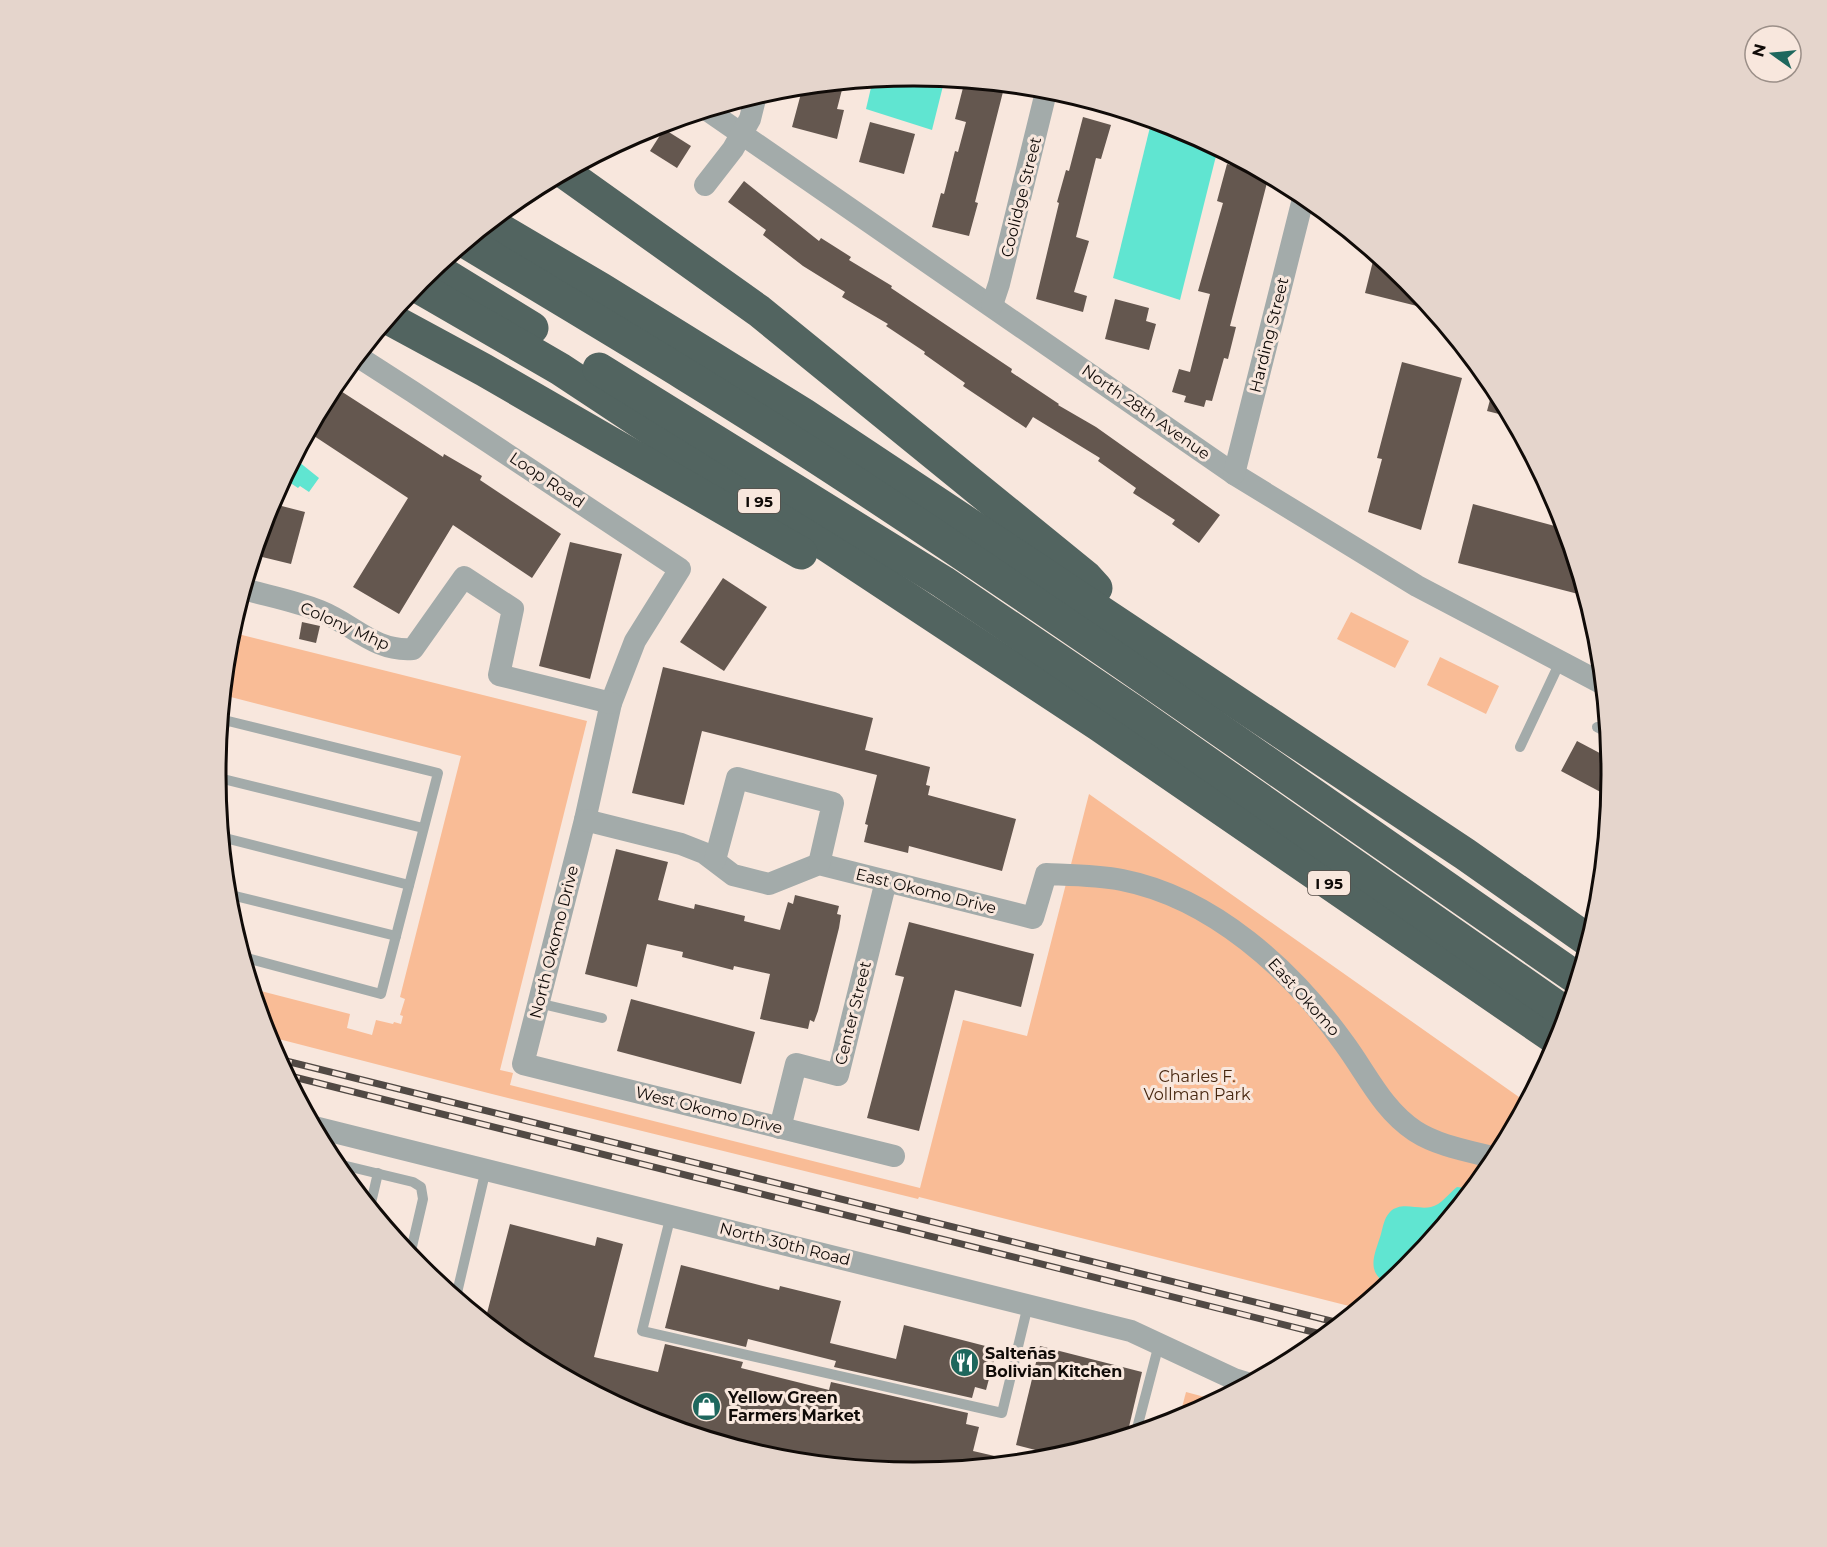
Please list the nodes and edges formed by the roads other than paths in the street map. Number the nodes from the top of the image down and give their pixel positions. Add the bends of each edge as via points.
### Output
1 (1044, 98) edge
2 (754, 105) edge
3 (715, 115) edge
4 (742, 134) junction
5 (571, 177) edge
6 (705, 185) dead end
7 (1301, 205) edge
8 (496, 227) edge
9 (473, 246) edge
10 (442, 273) edge
11 (424, 290) edge
12 (992, 305) junction
13 (395, 322) edge
14 (364, 360) edge
15 (1234, 474) junction
16 (680, 569) joint
17 (250, 591) edge
18 (1152, 645) junction
19 (1560, 662) junction
20 (1595, 680) edge
21 (611, 703) junction
22 (228, 720) edge
23 (1099, 725) junction
24 (1597, 727) dead end
25 (1600, 729) edge
26 (1520, 747) dead end
27 (225, 780) edge
28 (585, 820) junction
29 (423, 828) junction
30 (229, 839) edge
31 (715, 860) junction
32 (819, 864) junction
33 (886, 881) junction
34 (409, 885) junction
35 (237, 896) edge
36 (1033, 918) joint
37 (396, 936) junction
38 (1582, 936) edge
39 (251, 959) edge
40 (1571, 974) edge
41 (538, 1003) junction
42 (1560, 1009) edge
43 (602, 1018) dead end
44 (1550, 1035) edge
45 (524, 1064) joint
46 (780, 1128) junction
47 (326, 1130) edge
48 (1486, 1155) edge
49 (894, 1156) dead end
50 (349, 1166) edge
51 (486, 1169) junction
52 (378, 1173) junction
53 (372, 1197) edge
54 (671, 1215) junction
55 (412, 1244) edge
56 (458, 1289) edge
57 (1028, 1305) junction
58 (1159, 1344) junction
59 (1237, 1381) edge
60 (1138, 1424) edge

1 - 12 street, Coolidge Street
2 - 4 street
3 - 4 street, North 28th Avenue
4 - 6 street
4 - 12 street, North 28th Avenue
5 - 18 highway via 768,318 1086,577
7 - 15 street, Harding Street
8 - 18 highway via 803,414
9 - 40 highway via 842,474
10 - 42 highway via 943,582
11 - 23 highway, I 95 via 560,369
12 - 15 street, North 28th Avenue
13 - 23 highway
14 - 16 street, Loop Road
15 - 19 street, North 28th Avenue via 1417,586
16 - 21 street, North Okomo Drive via 635,641
17 - 21 street, Colony Mhp via 317,610 357,634 400,650 413,649 464,577 513,609 499,675
18 - 38 highway
19 - 20 street, North 28th Avenue
19 - 26 lane
21 - 28 street, North Okomo Drive
22 - 29 lane via 438,773
23 - 44 highway, I 95
24 - 25 lane
27 - 29 lane
28 - 31 street via 681,844
28 - 41 street, North Okomo Drive
29 - 34 lane
30 - 34 lane
31 - 32 street via 733,875 769,884
31 - 32 street via 737,778 833,803
32 - 33 street, East Okomo Drive
33 - 36 street, East Okomo Drive
33 - 46 street, Center Street via 838,1075 796,1064
34 - 37 lane
35 - 37 lane
36 - 48 street, East Okomo via 1046,874 1122,880 1172,896 1213,918 1265,954 1288,976 1344,1043 1381,1100 1397,1117 1434,1141
37 - 39 lane via 381,994
41 - 43 lane
41 - 45 street, North Okomo Drive
45 - 46 street, West Okomo Drive
46 - 49 street, West Okomo Drive
47 - 51 street, North 30th Road
50 - 52 lane
51 - 54 street, North 30th Road
51 - 56 lane
52 - 53 lane
52 - 55 lane via 421,1187 423,1199
54 - 57 street, North 30th Road
54 - 57 lane via 642,1331 1002,1413
57 - 58 street, North 30th Road via 1131,1331
58 - 59 street, North 30th Road
58 - 60 lane

